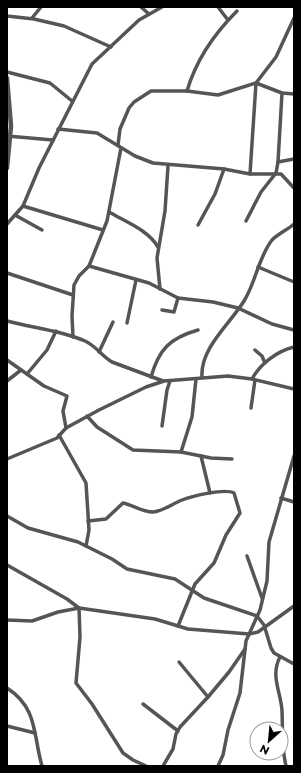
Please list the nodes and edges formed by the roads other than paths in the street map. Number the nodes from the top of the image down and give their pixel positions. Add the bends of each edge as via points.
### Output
1 (41, 7) edge
2 (141, 7) edge
3 (162, 7) edge
4 (218, 7) edge
5 (237, 11) dead end
6 (149, 14) junction
7 (7, 16) edge
8 (32, 18) junction
9 (294, 18) edge
10 (228, 20) junction
11 (111, 47) junction
12 (7, 72) edge
13 (7, 78) edge
14 (256, 83) junction
15 (187, 91) junction
16 (282, 93) junction
17 (294, 94) edge
18 (72, 100) junction
19 (58, 129) junction
20 (8, 136) edge
21 (53, 140) junction
22 (120, 147) junction
23 (294, 159) edge
24 (278, 162) junction
25 (168, 166) junction
26 (7, 168) edge
27 (224, 169) junction
28 (276, 173) junction
29 (250, 174) junction
30 (294, 188) edge
31 (23, 206) junction
32 (109, 212) junction
33 (15, 215) junction
34 (246, 221) dead end
35 (7, 224) edge
36 (294, 224) edge
37 (198, 225) dead end
38 (42, 230) dead end
39 (103, 230) junction
40 (158, 247) junction
41 (89, 266) junction
42 (258, 267) junction
43 (7, 273) edge
44 (136, 280) junction
45 (294, 282) edge
46 (160, 289) junction
47 (73, 295) junction
48 (178, 298) junction
49 (238, 308) junction
50 (162, 310) dead end
51 (7, 321) edge
52 (113, 322) dead end
53 (127, 323) dead end
54 (198, 330) dead end
55 (294, 330) edge
56 (56, 331) junction
57 (73, 337) junction
58 (294, 347) edge
59 (255, 350) dead end
60 (99, 352) junction
61 (7, 360) edge
62 (265, 363) junction
63 (21, 370) junction
64 (27, 374) junction
65 (152, 377) junction
66 (202, 377) junction
67 (196, 379) junction
68 (254, 379) junction
69 (170, 380) junction
70 (7, 381) edge
71 (164, 381) junction
72 (153, 384) junction
73 (294, 389) edge
74 (251, 408) dead end
75 (87, 416) junction
76 (162, 426) dead end
77 (66, 428) junction
78 (59, 435) junction
79 (181, 452) junction
80 (201, 456) junction
81 (294, 456) edge
82 (232, 458) dead end
83 (7, 459) edge
84 (210, 493) junction
85 (281, 498) junction
86 (294, 502) edge
87 (7, 516) edge
88 (88, 521) junction
89 (86, 546) junction
90 (247, 556) dead end
91 (7, 565) edge
92 (192, 590) junction
93 (262, 600) junction
94 (294, 606) edge
95 (79, 608) junction
96 (257, 616) junction
97 (7, 620) edge
98 (178, 626) junction
99 (265, 628) junction
100 (249, 634) junction
101 (246, 648) junction
102 (280, 657) junction
103 (179, 662) dead end
104 (294, 664) edge
105 (7, 688) edge
106 (208, 697) junction
107 (143, 704) dead end
108 (7, 726) edge
109 (178, 731) junction
110 (35, 732) junction
111 (42, 766) edge
112 (146, 766) edge
113 (163, 766) edge
114 (218, 766) edge
115 (286, 766) edge

1 - 8 street
2 - 6 street
3 - 6 street
4 - 10 street
5 - 10 street
6 - 11 street via 139,20
7 - 8 street
8 - 11 street via 64,26
9 - 14 street via 276,58
10 - 15 street via 211,40
11 - 18 street via 92,64
12 - 18 street via 50,83
13 - 20 street via 10,106
14 - 15 street via 218,95
14 - 16 street
14 - 29 street
15 - 22 street via 151,92 134,102 126,113 120,129
16 - 17 street
16 - 24 street
18 - 19 street
19 - 21 street
19 - 22 street via 97,134
20 - 21 street
20 - 26 street
21 - 31 street
22 - 25 street via 142,160
22 - 32 street
23 - 24 street
24 - 28 street
25 - 27 street
25 - 40 street via 165,211
27 - 29 street
27 - 37 street via 215,194
28 - 29 street
28 - 30 street via 285,176
28 - 34 street via 261,192
31 - 33 street
31 - 39 street
32 - 39 street
32 - 40 street via 146,233
33 - 35 street
33 - 38 street
36 - 42 street via 275,236
39 - 41 street
40 - 46 street
41 - 44 street
41 - 47 street via 74,285
42 - 45 street
42 - 49 street via 246,299
43 - 47 street
44 - 46 street
44 - 53 street
46 - 48 street
47 - 57 street
48 - 49 street
48 - 50 street via 174,312
49 - 55 street via 272,324
49 - 66 street via 205,357
51 - 56 street
52 - 60 street
54 - 65 street via 177,338 160,352
56 - 57 street
56 - 64 street via 47,350
57 - 60 street via 92,345
58 - 62 street via 282,351
59 - 62 street
60 - 65 street via 112,362
61 - 63 street
62 - 68 street via 256,371
63 - 64 street
63 - 70 street
64 - 77 street via 44,386 67,396 63,411
65 - 71 street
65 - 72 street
66 - 67 street
66 - 68 street
67 - 69 street
67 - 79 street via 192,417
68 - 73 street
68 - 74 street
69 - 71 street
69 - 76 street
71 - 72 street
72 - 75 street
75 - 77 street
75 - 79 street via 96,427 133,450
77 - 78 street
78 - 83 street via 41,446
78 - 88 street via 86,483
79 - 80 street
80 - 82 street
80 - 84 street
81 - 85 street
84 - 88 street via 151,512 123,503 106,519
84 - 92 street via 232,492 240,511 214,563
85 - 86 street
85 - 93 street via 269,546 267,581
87 - 89 street via 28,528
88 - 89 street
89 - 92 street via 127,569 175,579
90 - 93 street
91 - 95 street
92 - 96 street via 204,598
92 - 98 street
93 - 96 street
94 - 99 street
95 - 97 street via 32,621
95 - 98 street via 155,618
95 - 112 street via 80,637 76,683 123,752 132,760
96 - 99 street
96 - 100 street
98 - 100 street
99 - 100 street
99 - 102 street via 270,648
100 - 101 street
101 - 106 street
101 - 114 street via 240,693
102 - 104 street
102 - 115 street via 276,664 275,679 282,708 282,750
103 - 106 street
105 - 110 street via 29,709
106 - 109 street
107 - 109 street
108 - 110 street
109 - 113 street via 174,749
110 - 111 street

